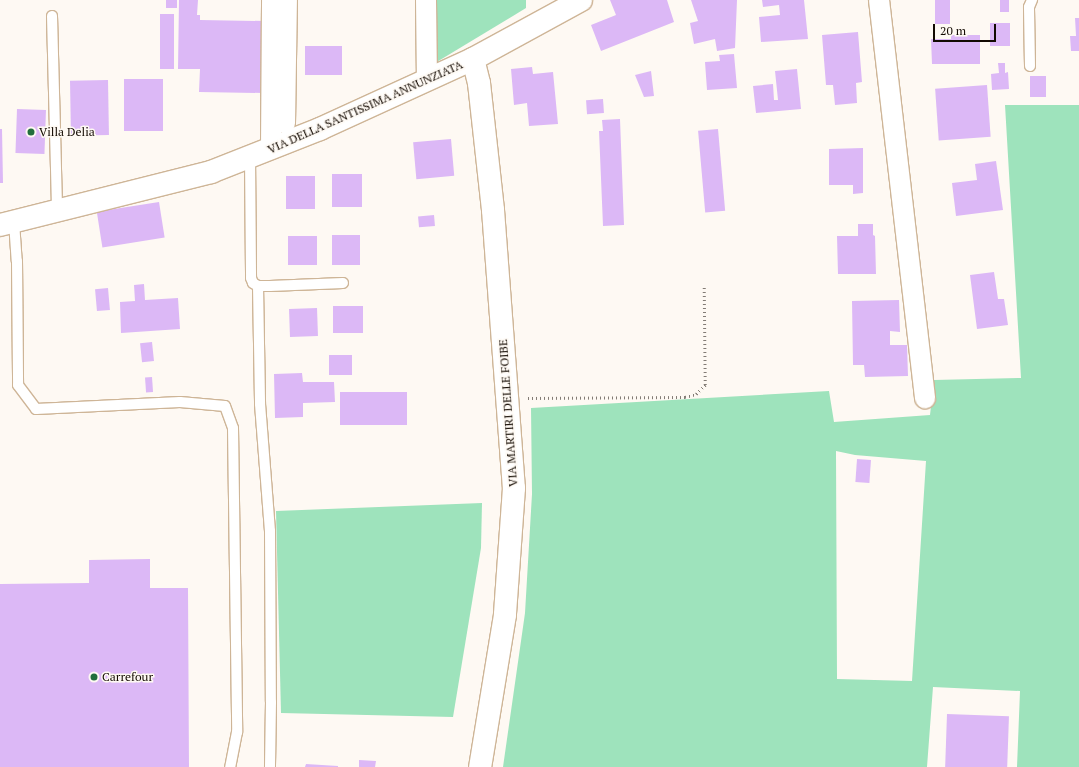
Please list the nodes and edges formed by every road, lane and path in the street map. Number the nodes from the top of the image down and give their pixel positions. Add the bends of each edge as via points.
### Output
1 (272, 0) edge
2 (287, 0) edge
3 (426, 0) edge
4 (581, 0) edge
5 (879, 0) edge
6 (1032, 0) edge
7 (52, 16) dead end
8 (473, 59) junction
9 (1030, 66) dead end
10 (427, 80) junction
11 (278, 146) junction
12 (250, 157) junction
13 (57, 212) junction
14 (7, 223) edge
15 (343, 282) dead end
16 (258, 286) junction
17 (704, 286) dead end
18 (507, 398) junction
19 (925, 398) dead end
20 (230, 767) edge
21 (270, 767) edge
22 (480, 767) edge

1 - 11 street
2 - 11 street
3 - 10 street
4 - 8 street, VIA DELLA SANTISSIMA ANNUNZIATA
5 - 19 street
6 - 9 lane via 1029,7
7 - 13 lane
8 - 10 street, VIA DELLA SANTISSIMA ANNUNZIATA
8 - 18 street, VIA MARTIRI DELLE FOIBE via 479,83 492,202
10 - 11 street, VIA DELLA SANTISSIMA ANNUNZIATA
11 - 12 street, VIA DELLA SANTISSIMA ANNUNZIATA
12 - 13 street, VIA DELLA SANTISSIMA ANNUNZIATA via 211,172
12 - 16 lane via 251,278
13 - 14 street, VIA DELLA SANTISSIMA ANNUNZIATA
14 - 20 lane via 17,262 18,385 36,409 180,402 225,406 233,428 237,732
15 - 16 lane
16 - 21 lane via 260,404 270,531
17 - 18 path via 705,385 696,394 685,397
18 - 22 street, VIA MARTIRI DELLE FOIBE via 514,488 505,615

